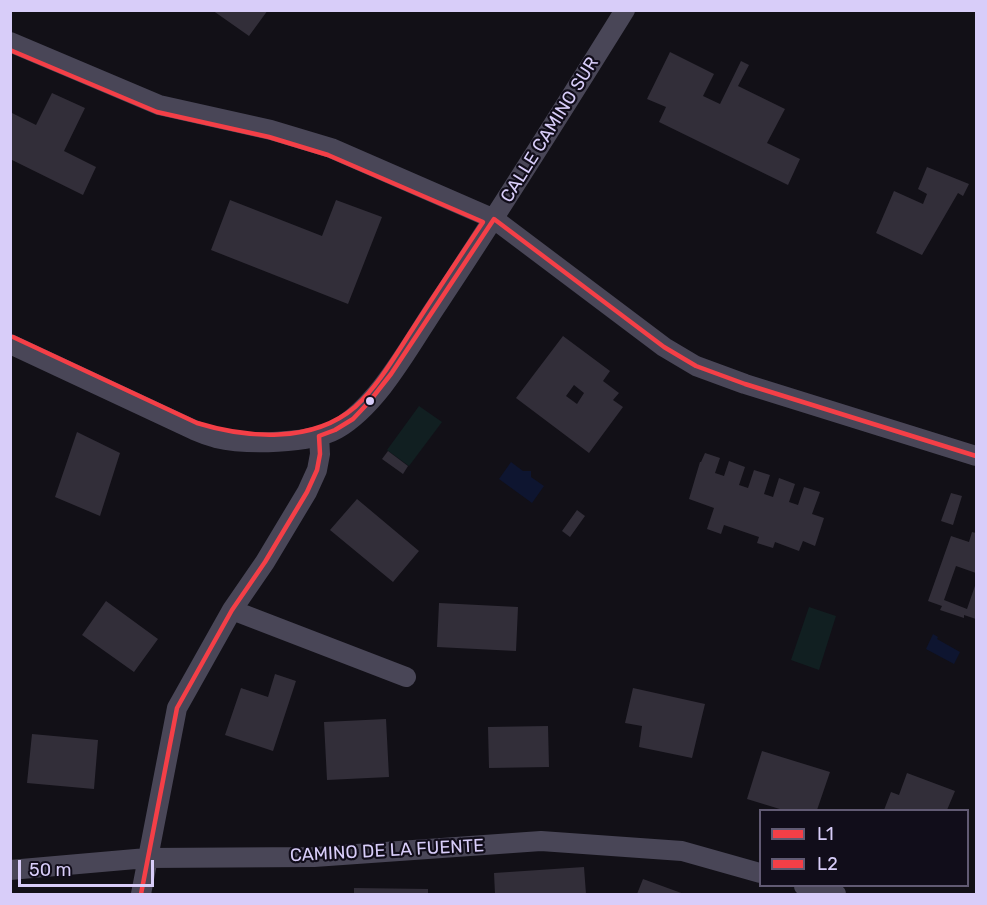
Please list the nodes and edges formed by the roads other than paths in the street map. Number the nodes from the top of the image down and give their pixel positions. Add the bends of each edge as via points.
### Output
1 (625, 10) edge
2 (10, 42) edge
3 (494, 219) junction
4 (10, 344) edge
5 (319, 436) junction
6 (976, 456) edge
7 (232, 610) junction
8 (406, 677) dead end
9 (147, 858) junction
10 (10, 870) edge
11 (759, 873) edge
12 (811, 887) edge
13 (141, 894) edge
14 (836, 894) edge

1 - 3 street, CALLE CAMINO SUR
2 - 3 street via 159,105 331,148
3 - 5 street, CALLE CAMINO SUR via 369,402 353,418
3 - 6 street via 664,347 696,366
4 - 5 street, CALLE CAMINO SUR via 215,438 276,442
5 - 7 street via 317,470 307,492
7 - 8 street
7 - 9 street via 177,708
9 - 10 street, CAMINO DE LA FUENTE
9 - 11 street, CAMINO DE LA FUENTE via 314,857 541,841 682,851
9 - 13 street
12 - 14 street

